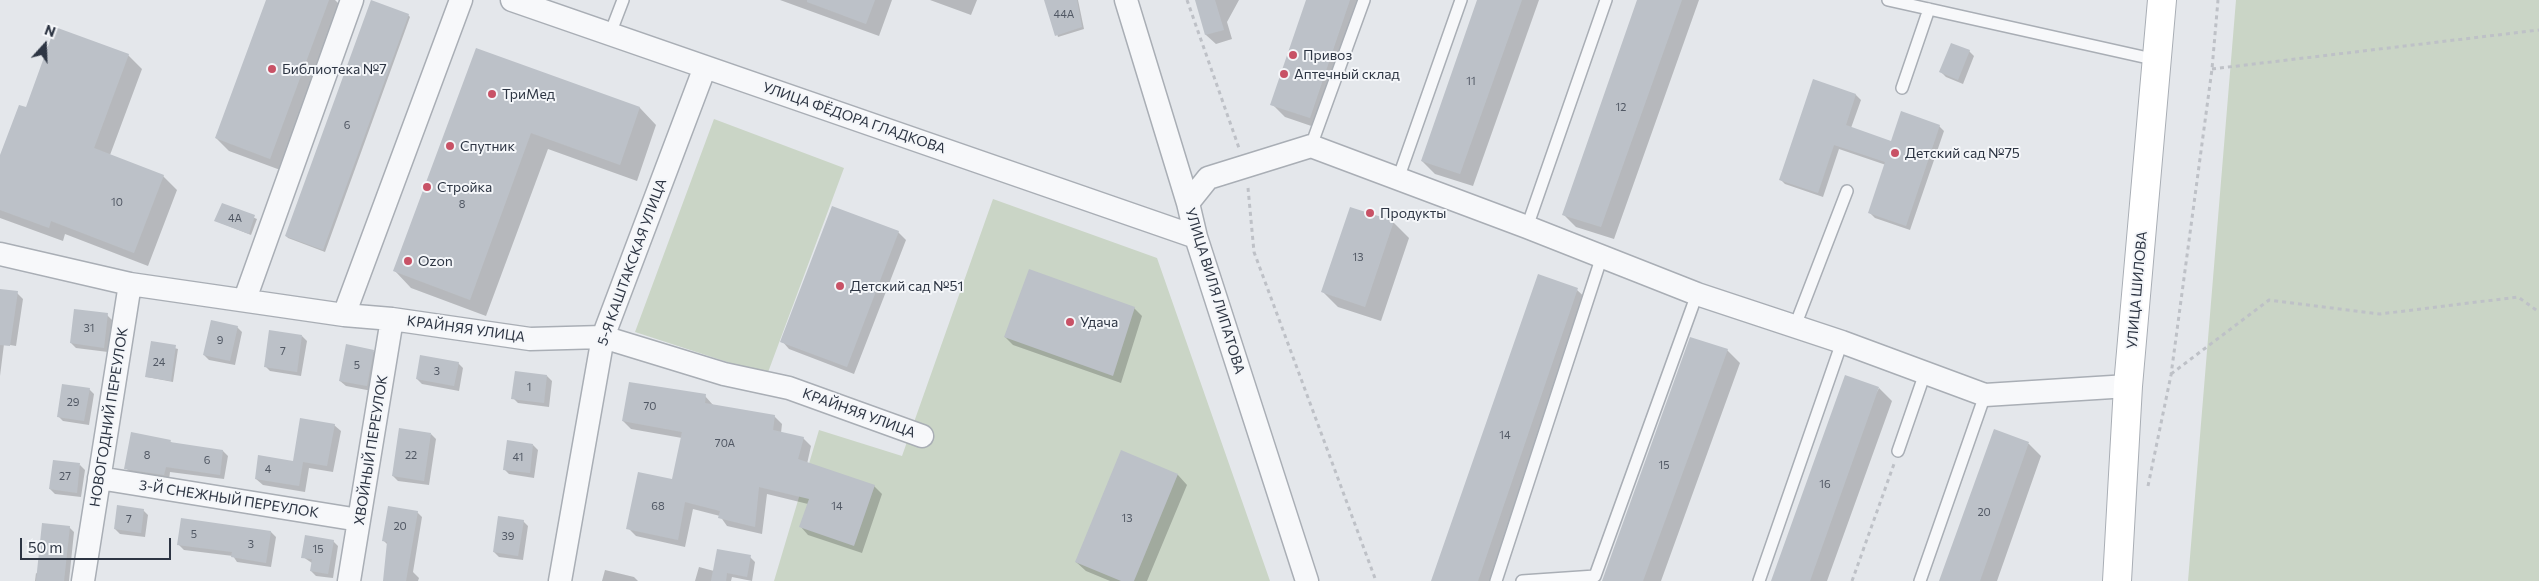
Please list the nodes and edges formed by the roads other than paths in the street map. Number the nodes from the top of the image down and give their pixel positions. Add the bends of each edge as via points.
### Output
1 (352, 0) edge
2 (461, 0) edge
3 (512, 0) edge
4 (623, 0) edge
5 (1126, 0) edge
6 (1364, 0) edge
7 (1461, 0) edge
8 (1606, 0) edge
9 (1888, 0) edge
10 (2162, 0) edge
11 (1929, 9) junction
12 (610, 34) junction
13 (2157, 60) junction
14 (705, 67) junction
15 (1902, 88) dead end
16 (1311, 146) junction
17 (1398, 179) junction
18 (1847, 191) dead end
19 (1188, 203) junction
20 (1527, 227) junction
21 (1196, 237) junction
22 (0, 254) edge
23 (1602, 256) junction
24 (130, 284) junction
25 (1697, 294) junction
26 (244, 299) junction
27 (344, 315) junction
28 (392, 319) junction
29 (1795, 326) junction
30 (603, 337) junction
31 (1842, 342) junction
32 (1925, 373) junction
33 (2128, 386) junction
34 (1986, 394) junction
35 (922, 436) dead end
36 (1898, 451) road end
37 (99, 478) junction
38 (359, 520) junction
39 (83, 581) edge
40 (349, 581) edge
41 (560, 581) edge
42 (1306, 581) edge
43 (1496, 581) edge
44 (1522, 581) edge
45 (1760, 581) edge
46 (1920, 581) edge
47 (2117, 581) edge

1 - 26 street
2 - 27 street
3 - 12 street, УЛИЦА ФЁДОРА ГЛАДКОВА
4 - 12 lane
5 - 19 street, УЛИЦА ВИЛЯ ЛИПАТОВА
6 - 16 lane
7 - 17 lane
8 - 20 lane
9 - 11 lane
10 - 13 main road, УЛИЦА ШИЛОВА
11 - 13 lane
11 - 15 lane
12 - 14 street, УЛИЦА ФЁДОРА ГЛАДКОВА
13 - 33 main road, УЛИЦА ШИЛОВА
14 - 21 street, УЛИЦА ФЁДОРА ГЛАДКОВА
14 - 30 street, 5-Я КАШТАКСКАЯ УЛИЦА
16 - 17 street
16 - 19 street via 1208,178
17 - 20 street
18 - 29 lane
19 - 21 street, УЛИЦА ВИЛЯ ЛИПАТОВА
20 - 23 street
21 - 42 street, УЛИЦА ВИЛЯ ЛИПАТОВА
22 - 24 street, КРАЙНЯЯ УЛИЦА
23 - 25 street
23 - 43 lane
24 - 26 street, КРАЙНЯЯ УЛИЦА
24 - 37 street, НОВОГОДНИЙ ПЕРЕУЛОК
25 - 29 street
25 - 44 lane via 1595,576
26 - 27 street, КРАЙНЯЯ УЛИЦА
27 - 28 street, КРАЙНЯЯ УЛИЦА
28 - 30 street, КРАЙНЯЯ УЛИЦА via 530,339
28 - 38 street, ХВОЙНЫЙ ПЕРЕУЛОК
29 - 31 street
30 - 35 street, КРАЙНЯЯ УЛИЦА via 724,374 789,388
30 - 41 street, 5-Я КАШТАКСКАЯ УЛИЦА
31 - 32 street
31 - 45 lane
32 - 34 street
32 - 36 lane
33 - 34 street
33 - 47 main road, УЛИЦА ШИЛОВА
34 - 46 lane
37 - 38 street, 3-Й СНЕЖНЫЙ ПЕРЕУЛОК
37 - 39 street, НОВОГОДНИЙ ПЕРЕУЛОК
38 - 40 street, ХВОЙНЫЙ ПЕРЕУЛОК

